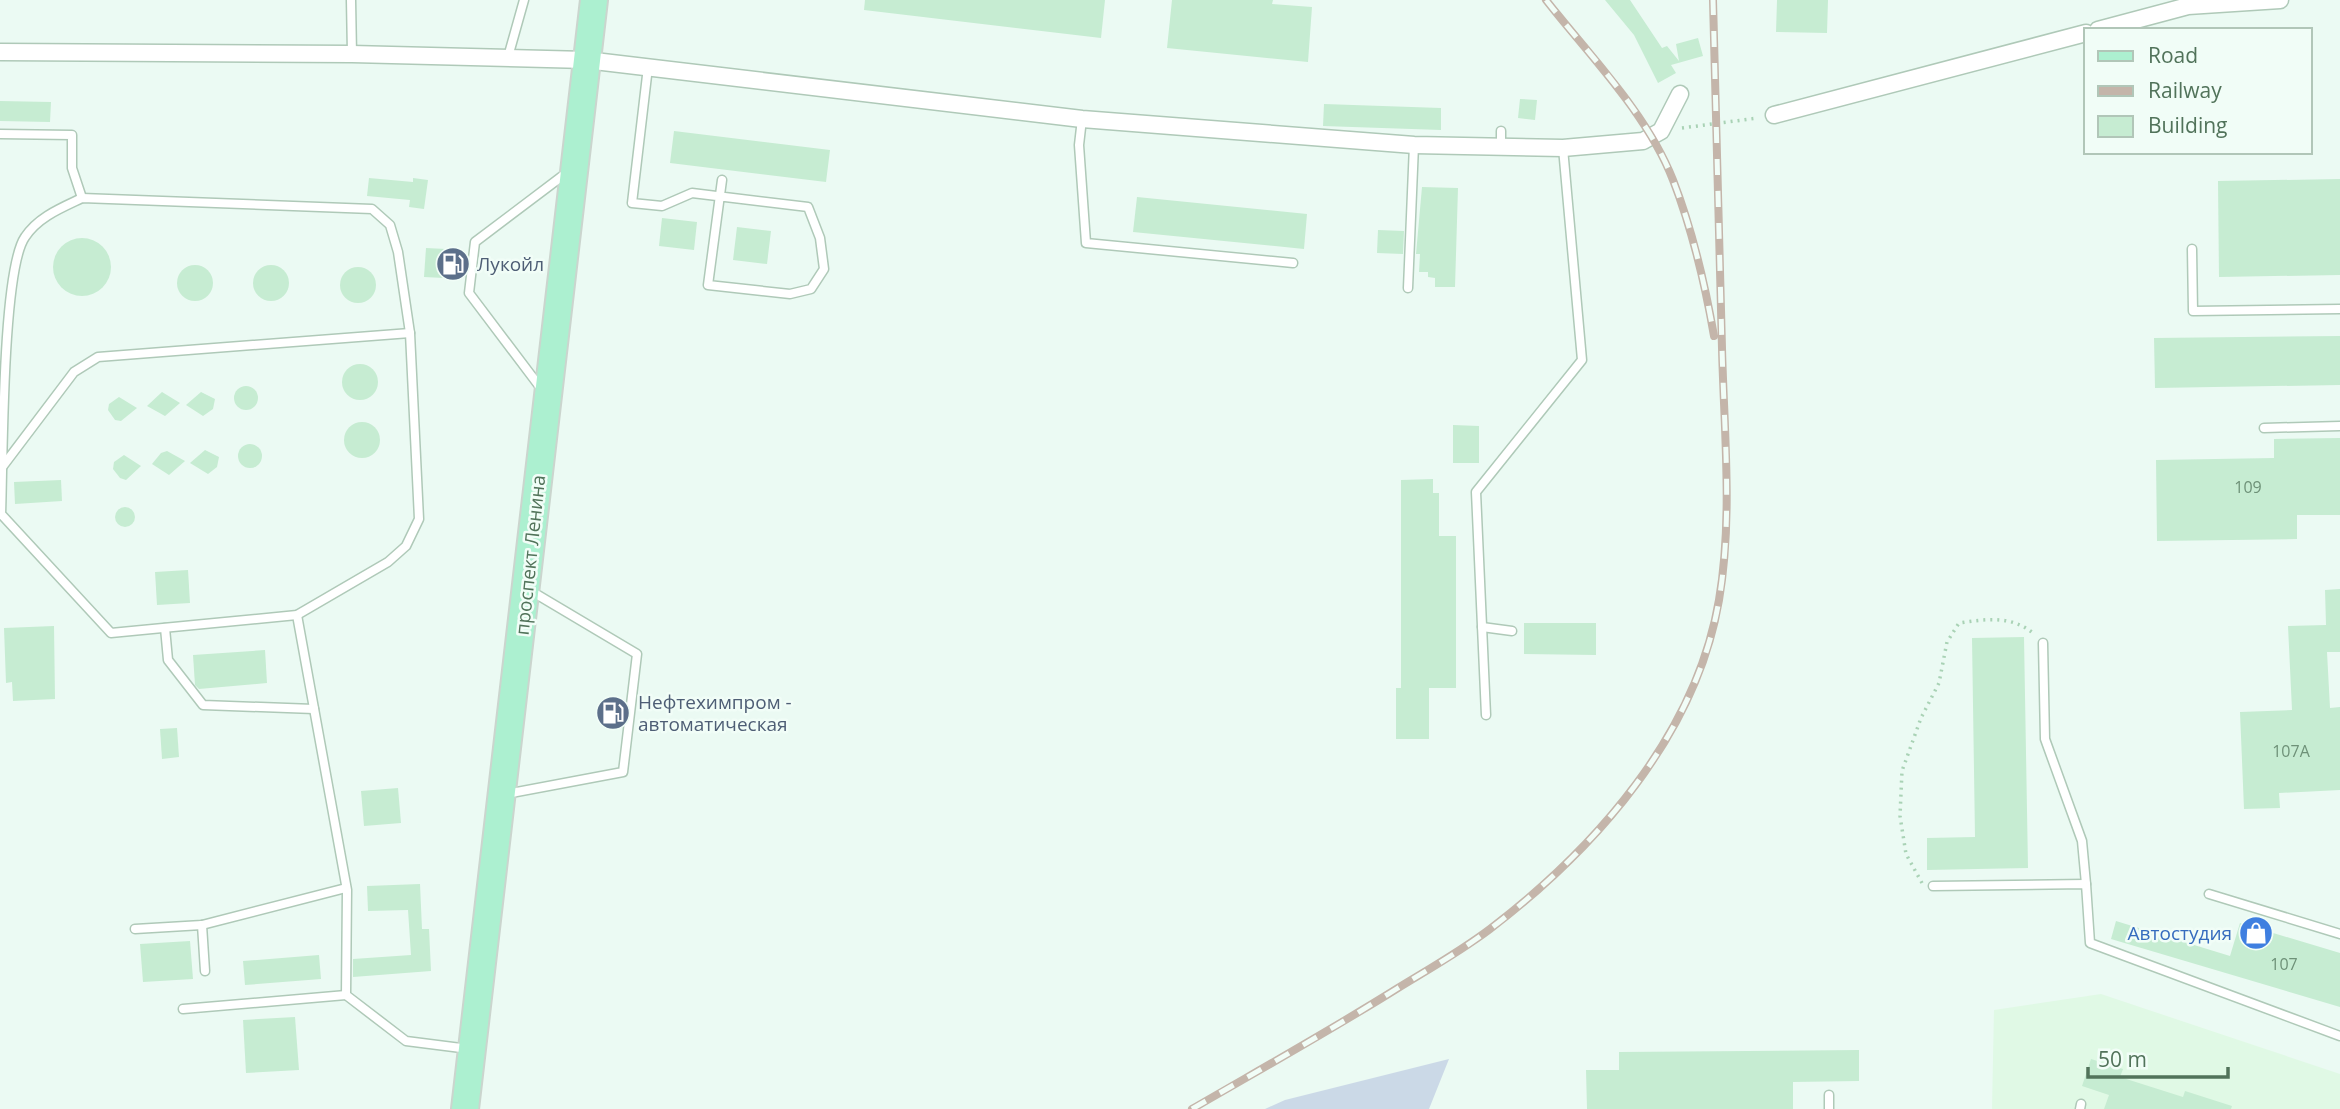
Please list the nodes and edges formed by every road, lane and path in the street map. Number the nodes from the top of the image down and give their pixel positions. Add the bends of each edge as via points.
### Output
1 (351, 0) edge
2 (524, 0) edge
3 (594, 0) edge
4 (2280, 0) edge
5 (2106, 28) edge
6 (2084, 34) edge
7 (0, 52) edge
8 (352, 54) junction
9 (508, 57) junction
10 (586, 60) junction
11 (648, 67) junction
12 (1680, 94) dead end
13 (1774, 115) joint
14 (1082, 120) junction
15 (1661, 131) junction
16 (0, 134) edge
17 (1413, 145) junction
18 (1563, 148) junction
19 (574, 167) junction
20 (722, 180) dead end
21 (720, 196) junction
22 (82, 198) junction
23 (2192, 249) dead end
24 (1293, 263) dead end
25 (1408, 288) dead end
26 (2340, 310) edge
27 (410, 333) junction
28 (547, 396) junction
29 (2340, 426) edge
30 (2264, 428) dead end
31 (3, 466) junction
32 (526, 588) junction
33 (298, 615) junction
34 (1482, 627) junction
35 (165, 628) junction
36 (1512, 631) dead end
37 (2043, 643) joint
38 (314, 709) junction
39 (1486, 715) dead end
40 (502, 795) junction
41 (2086, 884) junction
42 (1933, 886) joint
43 (346, 888) junction
44 (2209, 894) dead end
45 (202, 925) junction
46 (135, 929) dead end
47 (2340, 934) edge
48 (205, 971) dead end
49 (346, 995) junction
50 (183, 1009) dead end
51 (2340, 1036) edge
52 (472, 1049) junction
53 (1829, 1095) dead end
54 (465, 1109) edge
55 (1829, 1109) edge

1 - 8 lane
2 - 9 lane
3 - 10 main road, проспект Ленина
4 - 5 street via 2188,6
6 - 13 street
7 - 8 street
8 - 9 street
9 - 10 street
10 - 11 street
10 - 19 main road, проспект Ленина
11 - 14 street
11 - 21 lane via 632,203 662,206 692,193
12 - 15 street
13 - 15 path
14 - 17 street
14 - 24 lane via 1079,145 1086,243
15 - 18 street via 1643,141
16 - 22 lane via 72,135 72,168
17 - 18 street via 1501,139
17 - 25 lane
18 - 34 lane via 1582,360 1476,492
19 - 28 main road, проспект Ленина
19 - 28 lane via 475,242 470,280 469,293
20 - 21 lane
21 - 21 lane via 808,207 820,238 824,269 811,289 790,294 708,285
22 - 27 lane via 372,209 390,225
22 - 31 lane via 44,217 23,238 10,290
23 - 26 lane via 2193,311
27 - 31 lane via 99,357 74,372
27 - 33 lane via 419,519 406,546 388,562
28 - 32 main road, проспект Ленина
29 - 30 lane
31 - 35 lane via 1,514 111,633
32 - 40 main road, проспект Ленина
32 - 40 lane via 637,654 623,772
33 - 35 lane
33 - 38 lane
34 - 36 lane
34 - 39 lane
35 - 38 lane via 168,660 203,705
37 - 41 lane via 2045,739 2082,841
37 - 42 path via 2019,622 1989,618 1959,623 1947,642 1940,683 1921,718 1902,771 1900,816 1906,854 1922,885
38 - 43 lane
40 - 52 main road, проспект Ленина
41 - 42 lane
41 - 51 lane via 2090,943
43 - 45 lane
43 - 49 lane
44 - 47 lane
45 - 46 lane
45 - 48 lane
49 - 50 lane
49 - 52 lane via 406,1041
52 - 54 main road, проспект Ленина
53 - 55 lane

